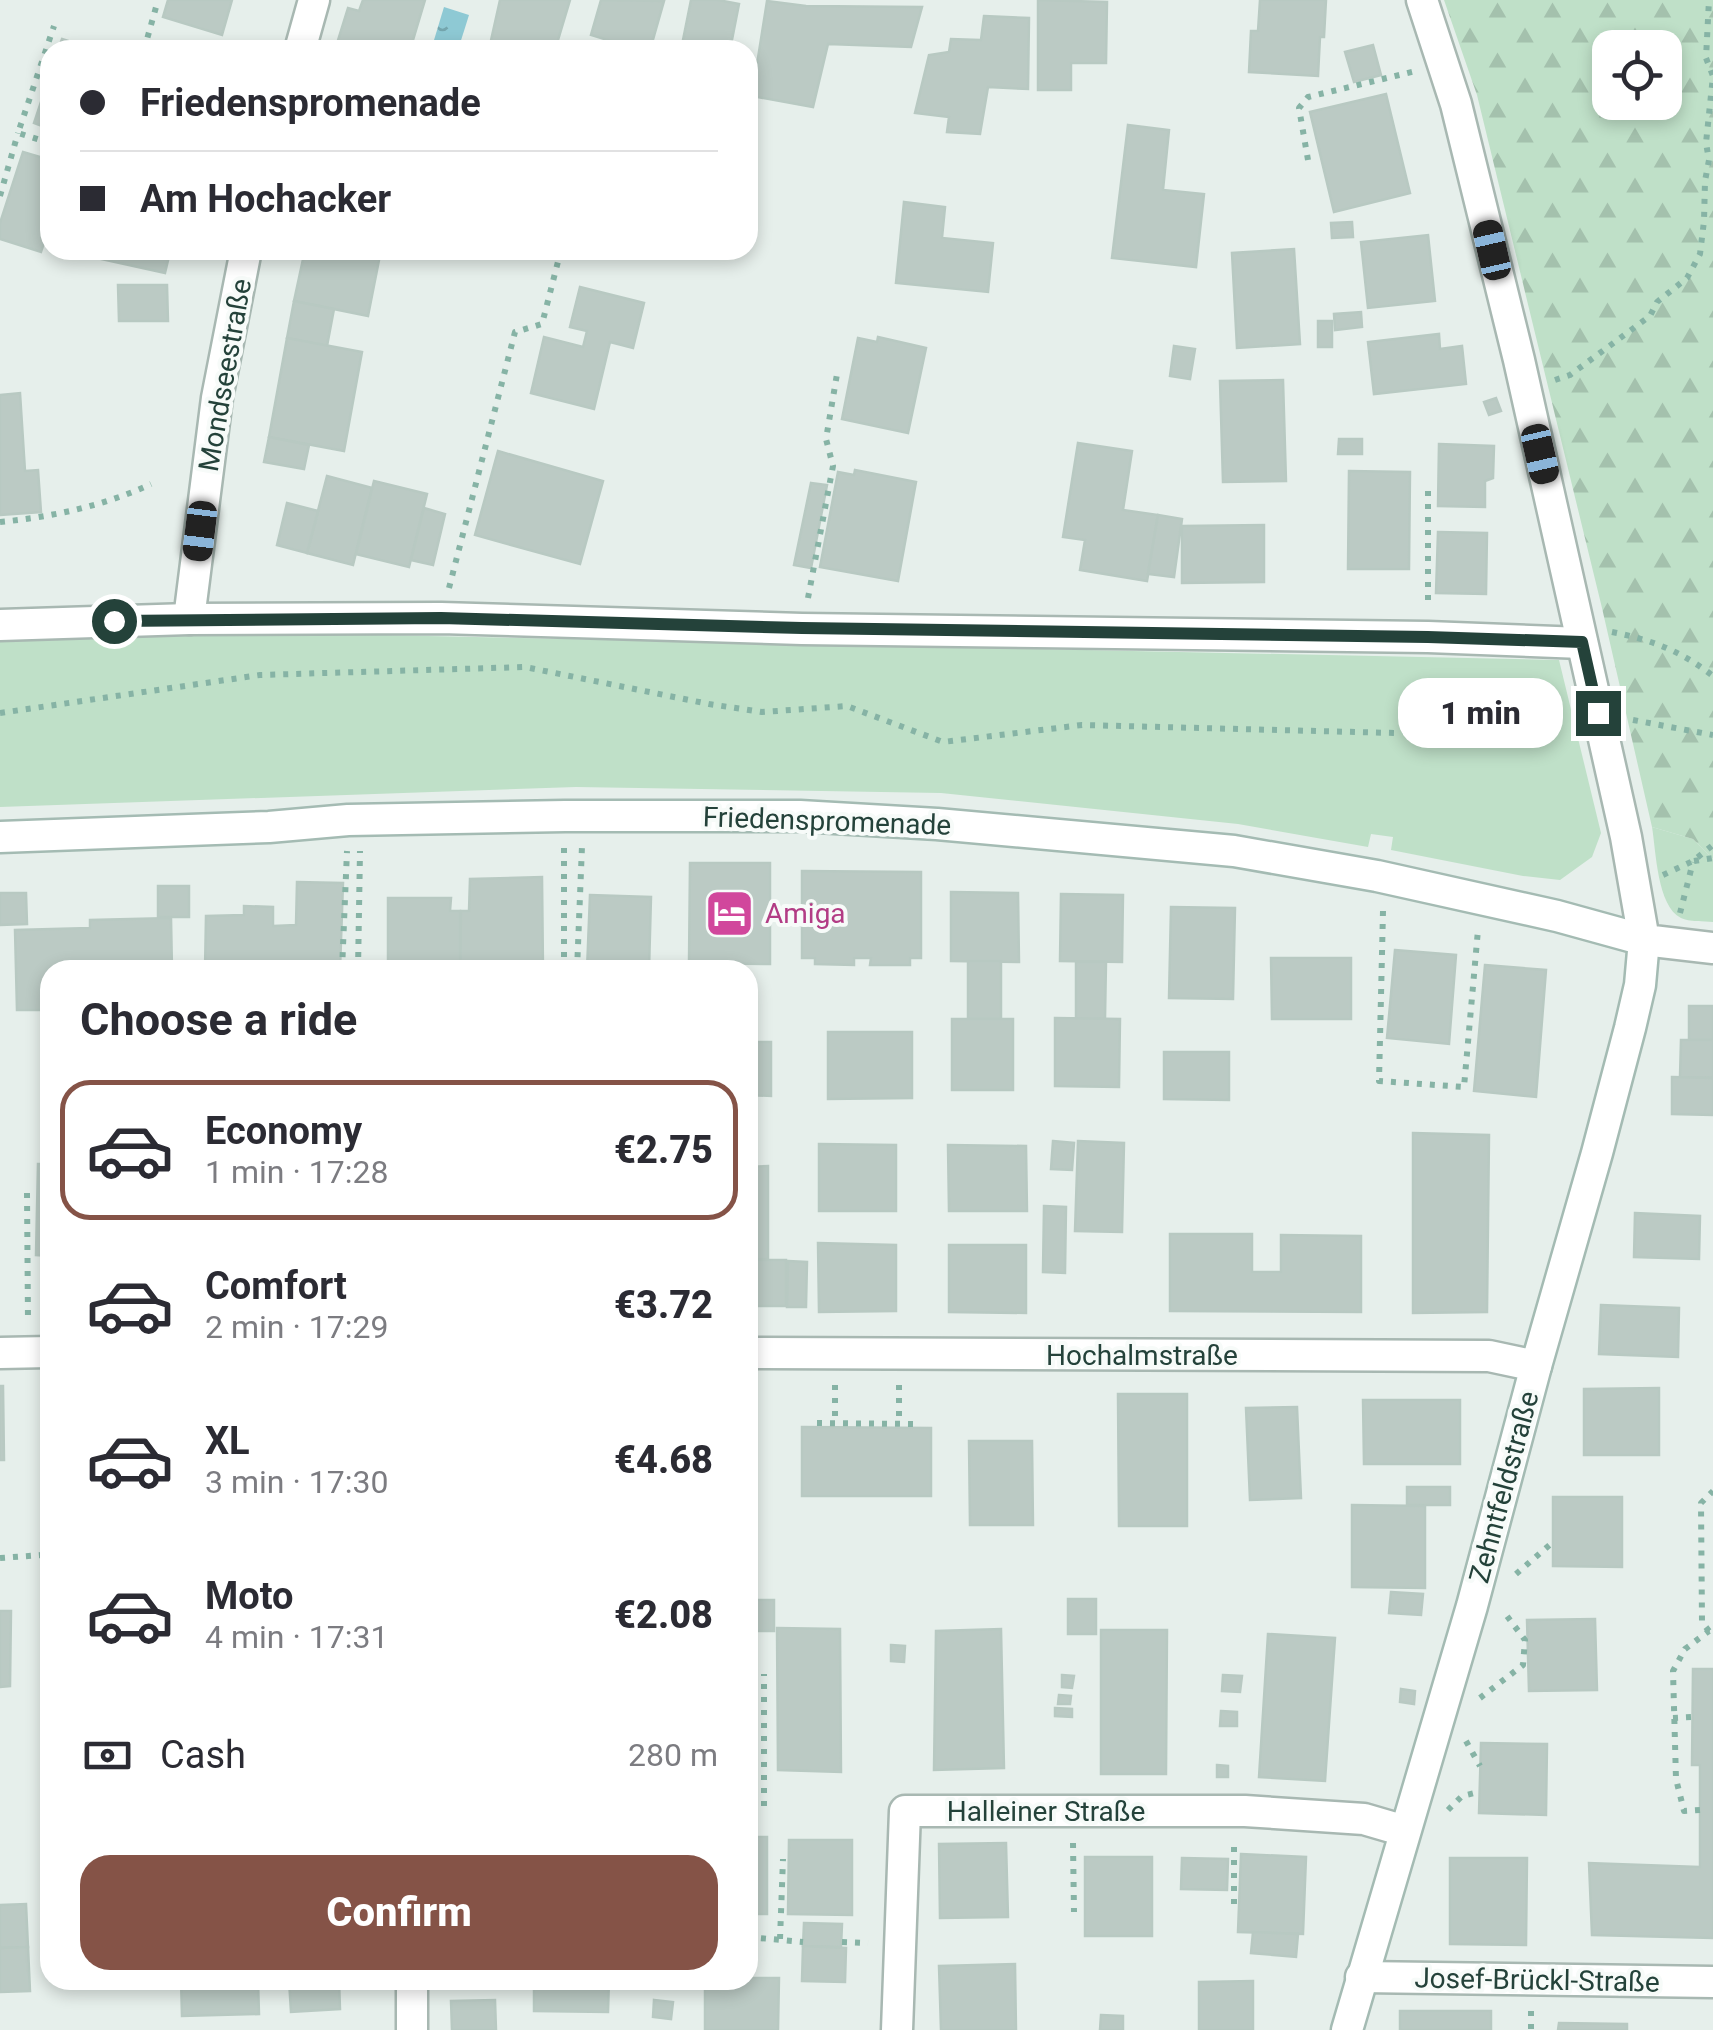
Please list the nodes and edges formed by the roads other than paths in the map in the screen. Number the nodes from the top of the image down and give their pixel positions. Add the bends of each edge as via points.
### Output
1 (314, 0) edge
2 (1422, 0) edge
3 (303, 40) edge
4 (244, 260) edge
5 (190, 619) junction
6 (0, 624) edge
7 (1580, 633) junction
8 (0, 837) edge
9 (1644, 940) junction
10 (1713, 948) edge
11 (40, 1352) edge
12 (0, 1353) edge
13 (758, 1353) edge
14 (1536, 1366) junction
15 (1405, 1830) junction
16 (1361, 1978) junction
17 (1713, 1982) edge
18 (412, 1990) edge
19 (412, 2030) edge
20 (897, 2030) edge
21 (1347, 2030) edge

1 - 3 street
2 - 7 street, Zehntfeldstraße via 1456,104
4 - 5 street, Mondseestraße via 217,398
5 - 6 street
5 - 7 street via 1428,637
7 - 9 street, Zehntfeldstraße
8 - 9 street, Friedenspromenade via 354,819 800,816 938,824 1234,851 1376,876
9 - 10 street, Friedenspromenade
9 - 14 street, Zehntfeldstraße via 1630,1028
11 - 12 street
13 - 14 street, Hochalmstraße via 1489,1356
14 - 15 street, Zehntfeldstraße
15 - 16 street, Zehntfeldstraße
15 - 20 street, Halleiner Straße via 1364,1819 1234,1810 904,1811
16 - 17 street, Josef-Brückl-Straße
16 - 21 street, Zehntfeldstraße
18 - 19 street

